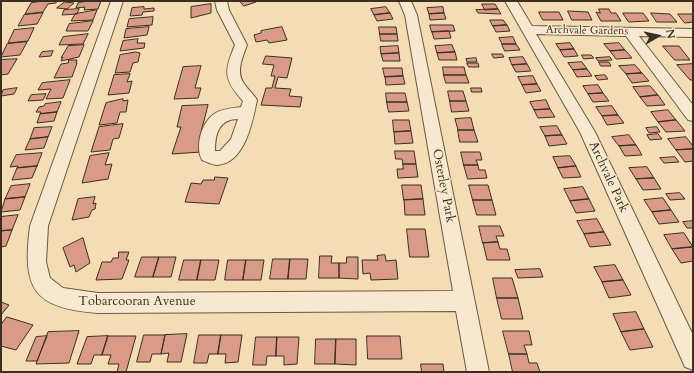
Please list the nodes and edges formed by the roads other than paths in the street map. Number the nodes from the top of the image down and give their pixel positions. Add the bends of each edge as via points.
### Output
1 (117, 1) edge
2 (221, 1) edge
3 (405, 1) edge
4 (511, 1) edge
5 (529, 30) junction
6 (630, 32) junction
7 (693, 33) edge
8 (248, 112) dead end
9 (693, 116) edge
10 (465, 301) junction
11 (693, 359) edge
12 (478, 372) edge

1 - 10 street, Tobarcooran Avenue via 39,226 36,263 41,285 53,296 74,302 92,303
2 - 8 street via 241,45 233,76 238,89 250,100
3 - 10 street, Osterley Park via 411,14
4 - 5 street, Archvale Park
5 - 6 street, Archvale Gardens
5 - 11 street, Archvale Park via 587,132
6 - 7 street, Archvale Gardens
6 - 9 street
10 - 12 street, Osterley Park

